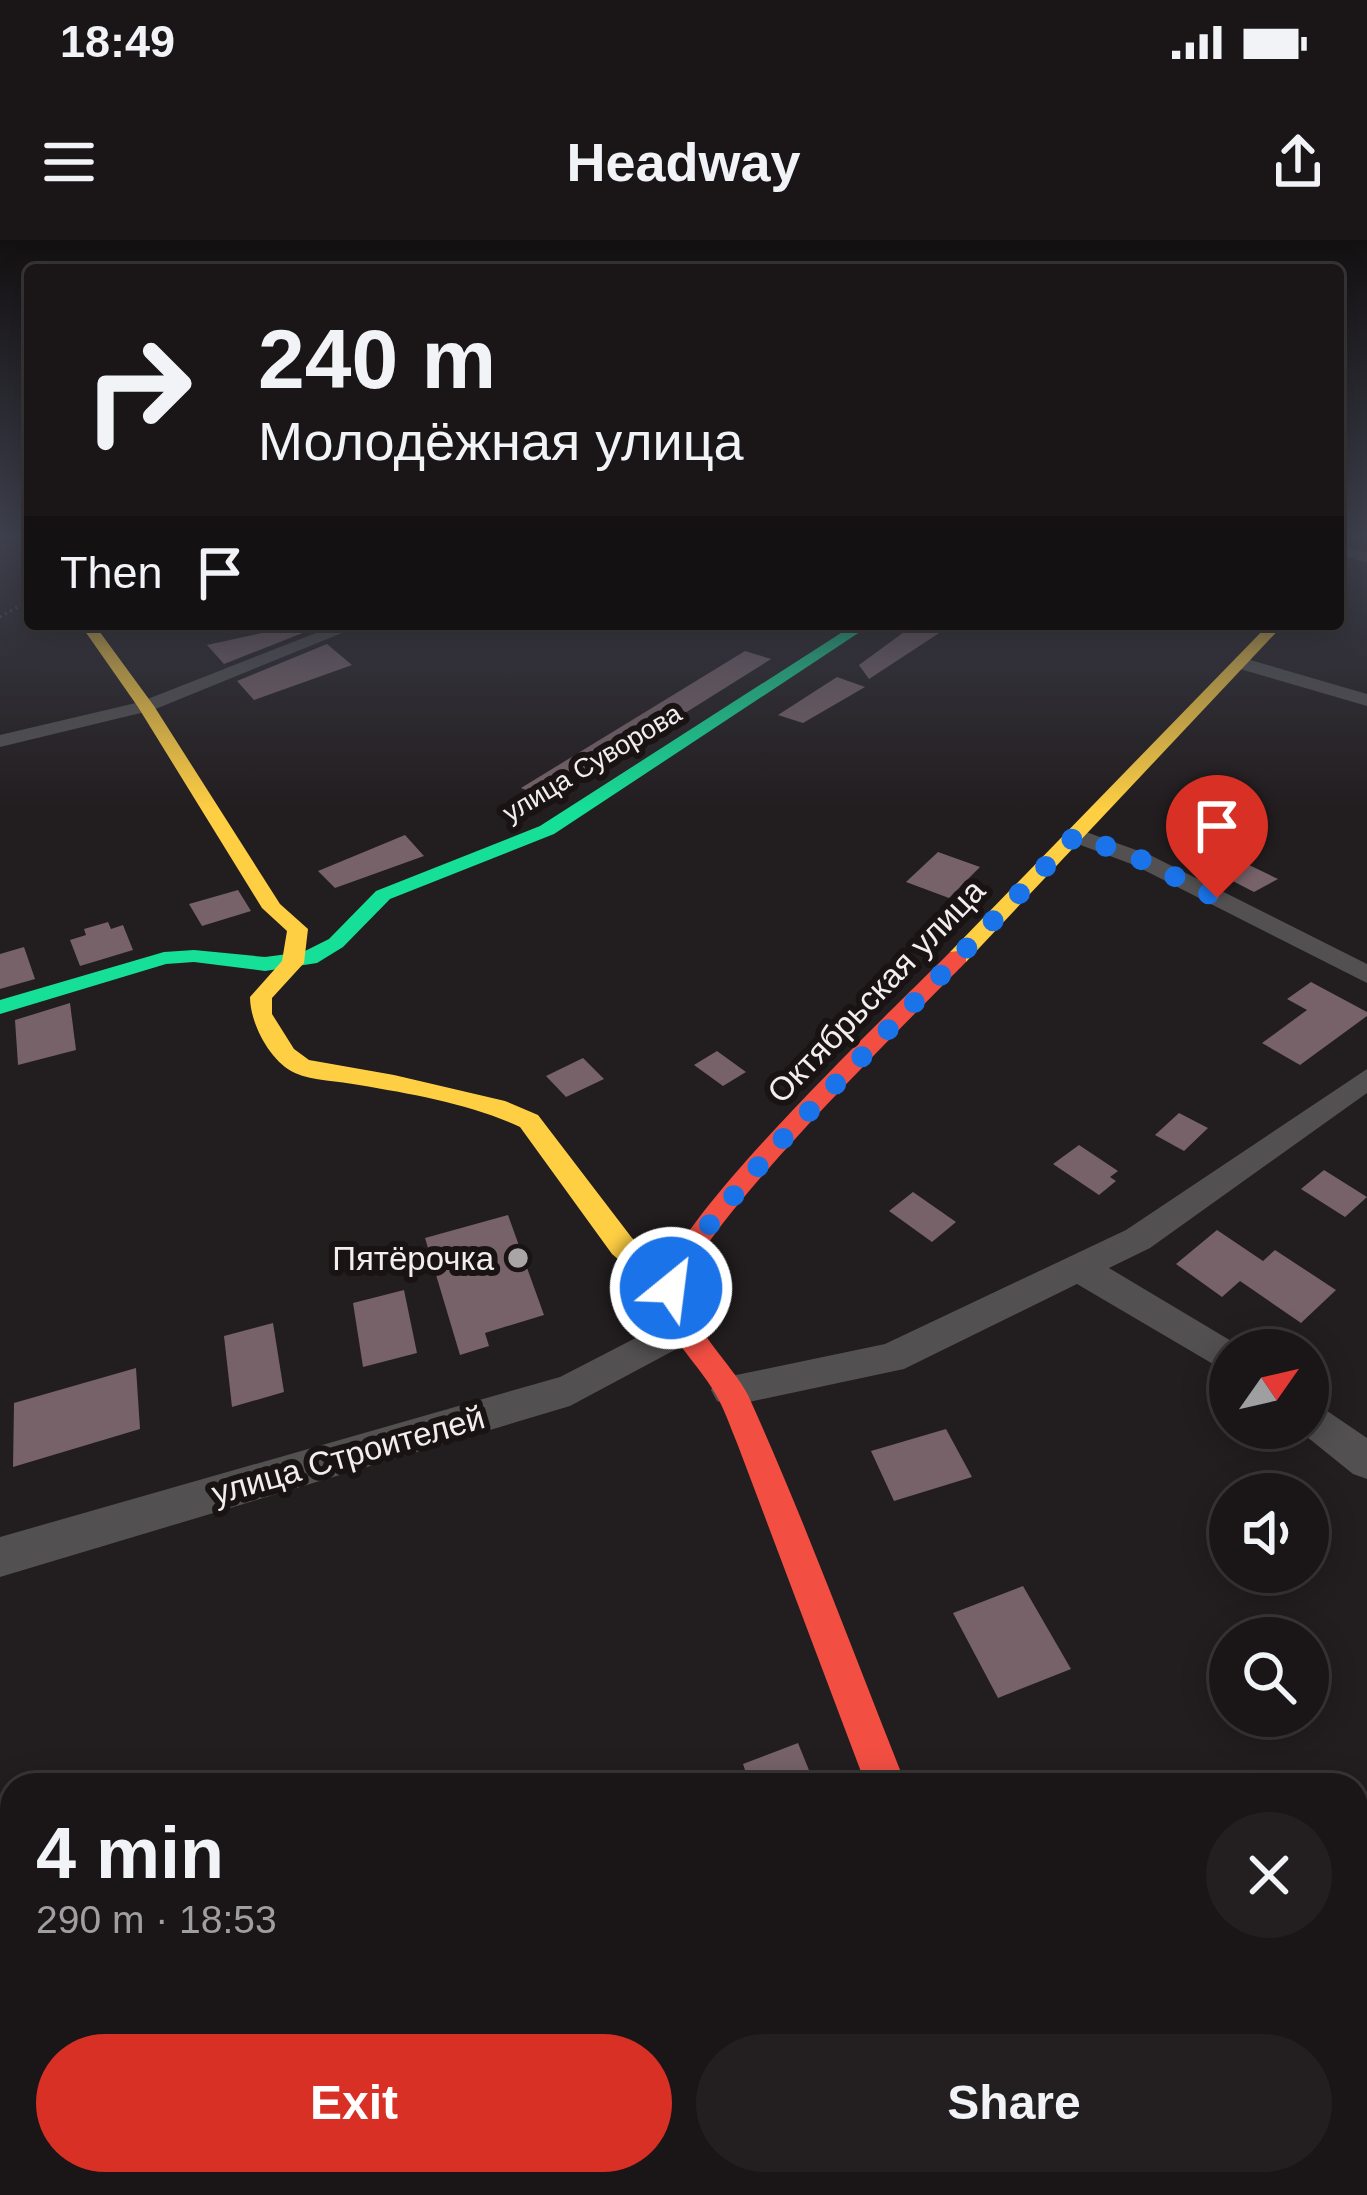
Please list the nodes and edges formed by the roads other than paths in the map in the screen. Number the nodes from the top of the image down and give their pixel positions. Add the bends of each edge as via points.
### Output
1 (90, 630) edge
2 (340, 630) edge
3 (857, 630) edge
4 (1271, 630) edge
5 (1240, 663) junction
6 (1367, 700) edge
7 (146, 706) junction
8 (0, 741) edge
9 (1076, 835) junction
10 (293, 963) junction
11 (1367, 975) edge
12 (0, 1007) edge
13 (1367, 1078) edge
14 (1078, 1268) junction
15 (671, 1288) junction
16 (686, 1327) junction
17 (1209, 1346) edge
18 (730, 1390) junction
19 (1329, 1431) edge
20 (1367, 1461) edge
21 (0, 1557) edge
22 (881, 1773) edge

1 - 7 street
2 - 7 street
3 - 10 street, улица Суворова via 587,808 521,844 383,895 336,943
4 - 5 street, Октябрьская улица
5 - 6 street
5 - 9 street, Октябрьская улица
7 - 8 street
7 - 10 street via 272,908 298,929
9 - 11 street via 1142,860
9 - 15 street, Октябрьская улица via 772,1150 679,1261
10 - 12 street via 164,958
10 - 15 street via 262,997 260,1014 285,1054 302,1067 394,1082 529,1121 622,1246
13 - 14 street via 1138,1239
14 - 17 street
14 - 18 street via 891,1358
15 - 16 street
16 - 18 street
16 - 21 street, улица Строителей via 570,1390
18 - 22 street
19 - 20 street

